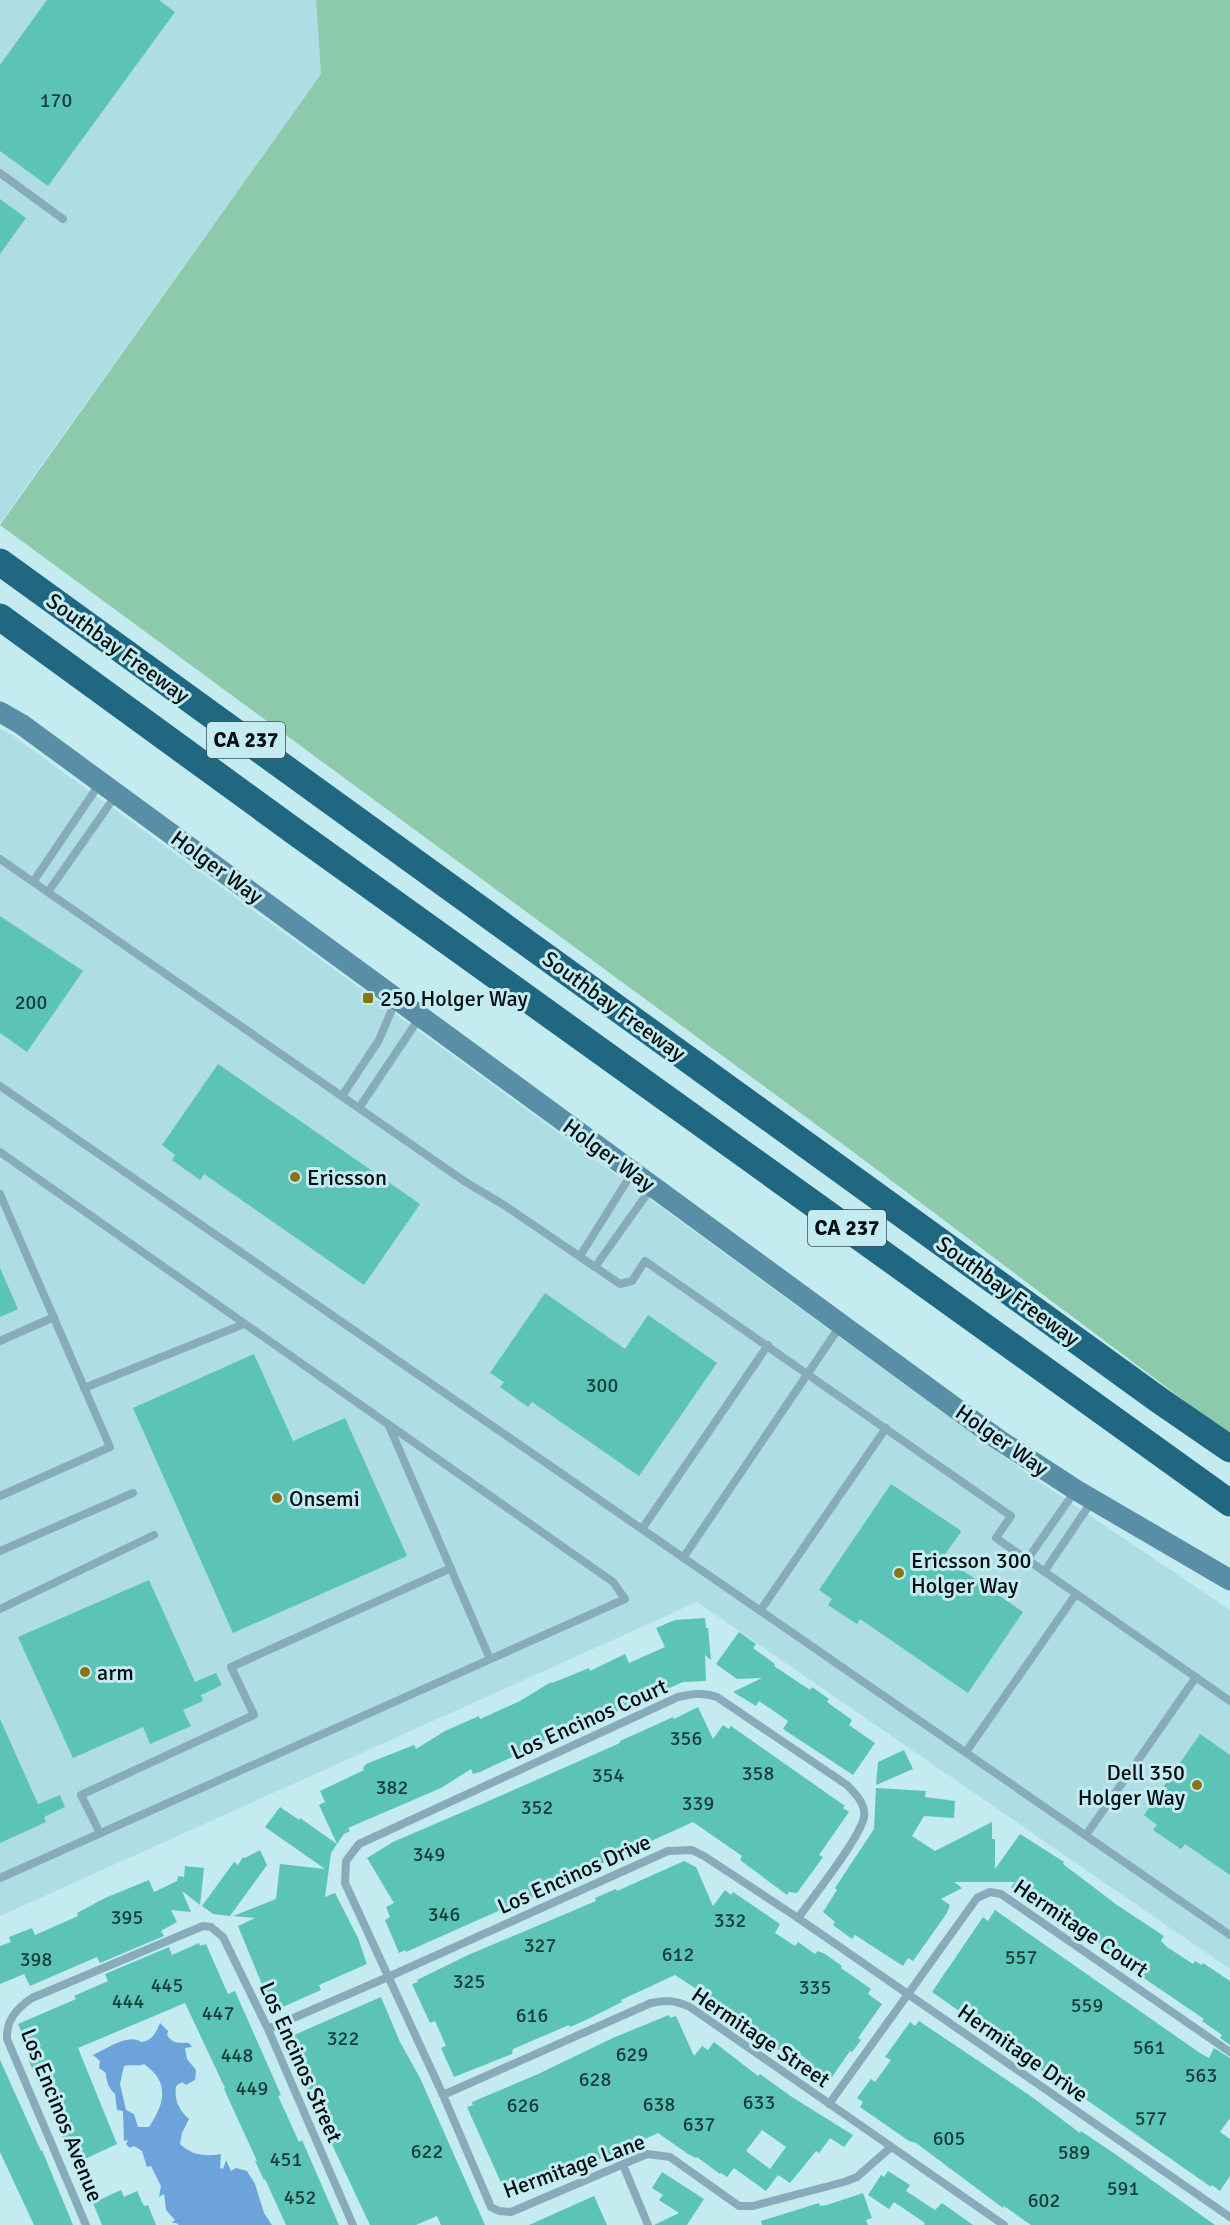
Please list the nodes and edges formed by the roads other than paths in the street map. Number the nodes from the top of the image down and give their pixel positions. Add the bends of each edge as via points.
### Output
1 (0, 172) edge
2 (63, 219) dead end
3 (0, 562) edge
4 (0, 617) edge
5 (0, 712) edge
6 (109, 788) junction
7 (0, 859) edge
8 (33, 882) junction
9 (48, 892) junction
10 (397, 999) junction
11 (420, 1016) junction
12 (0, 1086) edge
13 (342, 1096) junction
14 (359, 1108) junction
15 (0, 1152) edge
16 (633, 1172) junction
17 (652, 1186) junction
18 (0, 1194) edge
19 (920, 1227) junction
20 (580, 1256) junction
21 (595, 1267) junction
22 (54, 1317) junction
23 (244, 1324) junction
24 (841, 1324) junction
25 (0, 1341) edge
26 (768, 1345) junction
27 (808, 1373) junction
28 (84, 1388) junction
29 (389, 1425) junction
30 (886, 1428) junction
31 (1230, 1449) edge
32 (1230, 1465) edge
33 (133, 1493) dead end
34 (1084, 1495) junction
35 (0, 1496) edge
36 (1230, 1503) edge
37 (642, 1529) junction
38 (154, 1535) dead end
39 (0, 1551) edge
40 (683, 1558) junction
41 (1027, 1560) junction
42 (451, 1568) junction
43 (1044, 1572) junction
44 (1230, 1580) edge
45 (1076, 1594) junction
46 (0, 1609) edge
47 (760, 1611) junction
48 (490, 1659) junction
49 (1196, 1677) junction
50 (1230, 1701) edge
51 (966, 1752) junction
52 (100, 1833) junction
53 (1086, 1835) junction
54 (0, 1878) edge
55 (798, 1918) junction
56 (203, 1926) joint
57 (1230, 1935) edge
58 (388, 1977) junction
59 (907, 1995) junction
60 (268, 2029) junction
61 (1230, 2052) edge
62 (443, 2095) junction
63 (829, 2104) junction
64 (891, 2146) junction
65 (623, 2165) junction
66 (1230, 2217) edge
67 (994, 2222) edge
68 (86, 2225) edge
69 (353, 2225) edge
70 (648, 2225) edge
71 (1004, 2225) edge

1 - 2 lane
3 - 19 highway, Southbay Freeway / CA 237
4 - 36 highway, Southbay Freeway / CA 237
5 - 6 street, Holger Way
6 - 8 lane
6 - 9 lane
6 - 10 street, Holger Way
7 - 8 lane
8 - 9 lane
9 - 13 lane
10 - 11 street, Holger Way
10 - 13 lane via 379,1040
11 - 14 lane
11 - 16 street, Holger Way
12 - 37 lane
13 - 14 lane
14 - 20 lane
15 - 23 lane
16 - 17 street, Holger Way
16 - 20 lane
17 - 21 lane
17 - 24 street, Holger Way
18 - 22 lane
19 - 31 highway, Southbay Freeway / CA 237
19 - 32 highway via 941,1257 977,1285
20 - 21 lane
21 - 26 lane via 620,1284 632,1281 645,1261
22 - 25 lane
22 - 28 lane
23 - 28 lane
23 - 29 lane
24 - 27 lane
24 - 34 street, Holger Way via 999,1440
26 - 27 lane
26 - 37 lane
27 - 30 lane
27 - 40 lane
28 - 35 lane via 110,1447
29 - 42 lane
29 - 48 lane via 613,1582 625,1599
30 - 41 lane via 1011,1516 996,1538
30 - 47 lane
33 - 39 lane
34 - 41 lane
34 - 43 lane
34 - 44 street, Holger Way
37 - 40 lane
38 - 46 lane
40 - 47 lane
41 - 43 lane
42 - 48 lane
42 - 52 lane via 231,1667 254,1715 81,1795
43 - 45 lane
45 - 49 lane
45 - 51 lane
47 - 51 lane
48 - 52 lane
49 - 50 lane
49 - 53 lane
51 - 53 lane
52 - 54 lane
53 - 57 lane
55 - 58 lane, Los Encinos Drive via 704,1856 679,1849
55 - 58 lane, Los Encinos Court via 857,1832 864,1815 861,1803 847,1785 717,1697 694,1693 359,1844 346,1861 345,1883
55 - 59 lane, Los Encinos Drive
56 - 60 lane, Los Encinos Street via 223,1937
56 - 68 lane, Los Encinos Avenue via 33,1998 21,2005 6,2027 7,2039
58 - 60 lane, Los Encinos Drive
58 - 62 lane, Hermitage Lane
59 - 61 lane, Hermitage Court via 977,1898 990,1892 1001,1894
59 - 63 lane
59 - 66 lane, Hermitage Drive
60 - 69 lane, Los Encinos Street
62 - 63 lane, Hermitage Street via 651,2003 667,2000 690,2007
62 - 65 lane, Hermitage Lane via 491,2207 499,2211 511,2212
63 - 64 lane, Hermitage Street
64 - 65 lane, Hermitage Lane via 857,2176 844,2182 745,2207 670,2157 648,2154
64 - 67 lane, Hermitage Street
65 - 70 lane
67 - 71 lane, Hermitage Street

